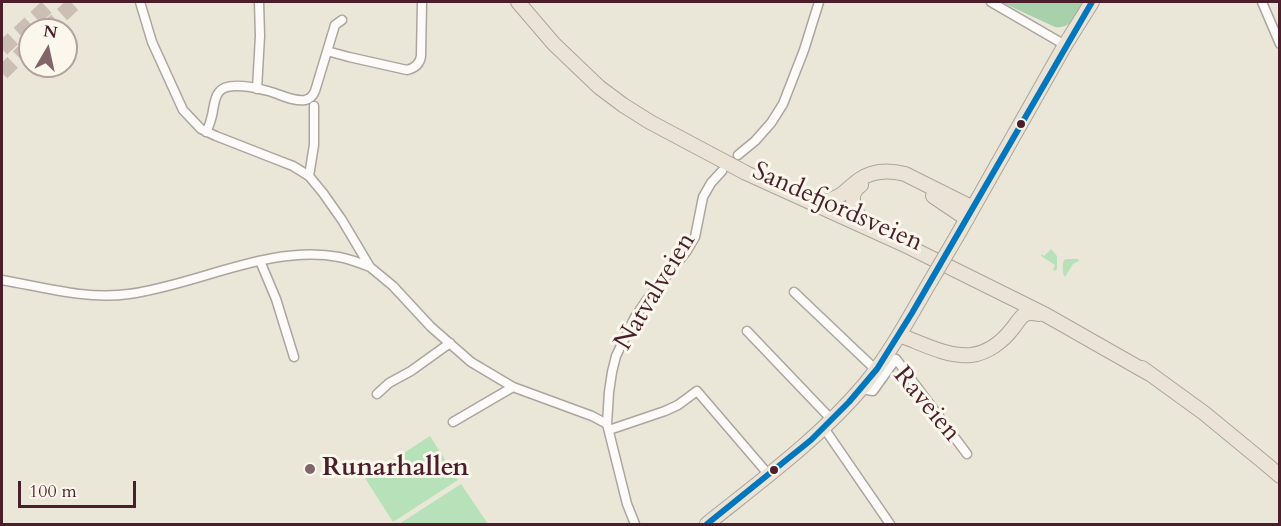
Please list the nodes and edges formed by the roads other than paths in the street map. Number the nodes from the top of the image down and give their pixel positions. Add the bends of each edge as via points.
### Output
1 (140, 2) edge
2 (259, 2) edge
3 (422, 2) edge
4 (518, 2) edge
5 (819, 2) edge
6 (991, 2) edge
7 (1092, 2) edge
8 (1262, 2) edge
9 (342, 20) dead end
10 (1280, 44) edge
11 (1065, 45) junction
12 (327, 51) junction
13 (257, 89) junction
14 (314, 106) dead end
15 (206, 132) junction
16 (712, 155) junction
17 (738, 155) dead end
18 (722, 171) dead end
19 (309, 176) junction
20 (824, 202) junction
21 (970, 213) junction
22 (859, 217) junction
23 (260, 261) junction
24 (370, 267) junction
25 (2, 280) edge
26 (996, 289) junction
27 (794, 292) dead end
28 (1046, 315) junction
29 (906, 323) junction
30 (747, 332) dead end
31 (899, 335) junction
32 (450, 343) junction
33 (294, 357) dead end
34 (876, 370) junction
35 (1148, 373) junction
36 (513, 387) junction
37 (861, 389) junction
38 (377, 394) dead end
39 (453, 422) dead end
40 (828, 424) junction
41 (608, 427) junction
42 (967, 454) dead end
43 (769, 475) junction
44 (1280, 476) edge
45 (635, 525) edge
46 (707, 525) edge
47 (890, 525) edge

1 - 15 street via 152,42 183,110
2 - 13 street
3 - 12 street via 421,56 412,69
4 - 16 main road, Sandefjordsveien via 599,87 650,122
5 - 17 street via 783,104 771,123
6 - 11 street
7 - 11 main road
8 - 10 street
9 - 12 street via 335,25
11 - 21 main road
12 - 13 street via 309,99
13 - 15 street via 222,88
14 - 19 street
15 - 19 street via 280,160
16 - 20 main road, Sandefjordsveien
16 - 26 main road, Sandefjordsveien
18 - 41 street, Natvalveien via 703,196 694,237 625,335 612,372
19 - 24 street
20 - 21 main road via 841,196 870,174 885,171 905,174
20 - 22 main road, Sandefjordsveien
21 - 22 main road via 904,180 879,176 852,195
21 - 29 main road, Raveien, bridge
22 - 35 main road, Sandefjordsveien via 1033,300 1108,342
23 - 24 street via 281,256 337,256
23 - 25 street via 117,296
23 - 33 street
24 - 32 street
26 - 28 main road, Sandefjordsveien
26 - 29 main road via 1009,303 1012,316 999,336 976,349 943,347
27 - 34 street
28 - 31 main road via 1025,314 1003,339 973,354 947,353
28 - 35 main road, Sandefjordsveien
29 - 31 main road, Raveien
30 - 40 street
31 - 34 main road, Raveien
32 - 36 street via 471,362
32 - 38 street
34 - 37 main road, Raveien
35 - 44 main road, Sandefjordsveien
36 - 39 street
36 - 41 street via 592,416
37 - 40 main road, Raveien
37 - 42 street, Raveien via 873,391 896,359
40 - 43 main road, Raveien
40 - 47 street
41 - 43 street via 665,411 697,391
41 - 45 street, Natvalveien
43 - 46 main road, Raveien

